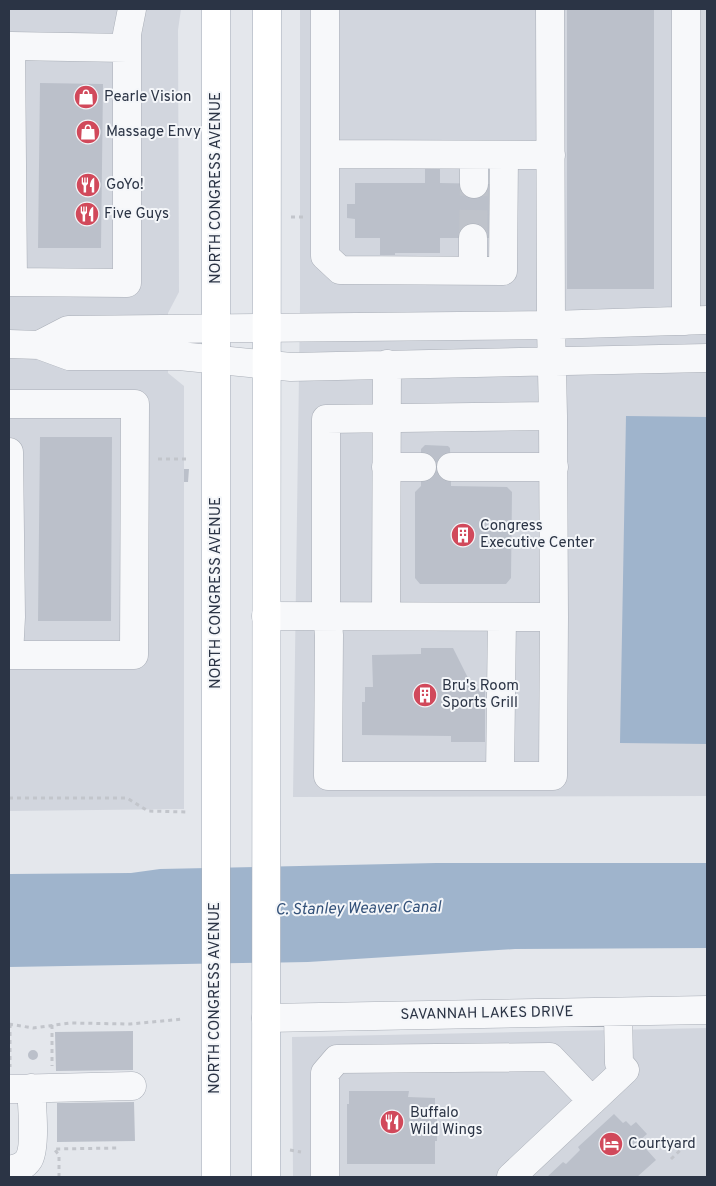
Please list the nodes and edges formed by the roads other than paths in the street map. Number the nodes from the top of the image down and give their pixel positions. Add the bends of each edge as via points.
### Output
1 (132, 9) edge
2 (216, 9) edge
3 (267, 9) edge
4 (325, 9) edge
5 (550, 9) edge
6 (686, 9) edge
7 (127, 48) junction
8 (11, 106) edge
9 (325, 154) junction
10 (504, 154) junction
11 (474, 155) junction
12 (551, 155) junction
13 (474, 184) tunnel mouth
14 (473, 238) tunnel mouth
15 (473, 271) junction
16 (11, 282) edge
17 (697, 321) edge
18 (551, 325) junction
19 (216, 329) junction
20 (267, 329) junction
21 (9, 344) edge
22 (39, 345) junction
23 (707, 358) edge
24 (216, 361) junction
25 (552, 362) junction
26 (387, 364) junction
27 (266, 366) junction
28 (9, 404) edge
29 (554, 416) junction
30 (387, 418) junction
31 (9, 452) edge
32 (554, 466) junction
33 (386, 467) junction
34 (422, 467) dead end
35 (451, 467) dead end
36 (266, 616) junction
37 (327, 616) junction
38 (386, 616) junction
39 (502, 617) junction
40 (554, 617) junction
41 (9, 655) edge
42 (500, 776) junction
43 (707, 1010) edge
44 (618, 1012) junction
45 (266, 1018) junction
46 (17, 1082) edge
47 (132, 1086) dead end
48 (592, 1101) junction
49 (9, 1170) edge
50 (216, 1177) edge
51 (266, 1177) edge
52 (325, 1177) edge
53 (511, 1177) edge

1 - 7 street
2 - 19 main road, NORTH CONGRESS AVENUE
3 - 20 main road
4 - 9 street
5 - 12 street
6 - 17 street
7 - 8 street via 11,46
7 - 16 street via 127,282
8 - 16 street
9 - 11 street
9 - 15 street via 325,256 340,270
10 - 11 street
10 - 12 street
10 - 15 street via 503,271
11 - 13 street
12 - 18 street
14 - 15 street
17 - 18 street
18 - 20 street
18 - 25 street
19 - 20 street
19 - 22 street via 68,330
19 - 24 main road, NORTH CONGRESS AVENUE
20 - 27 main road
21 - 22 street
22 - 24 street via 69,356 179,356
23 - 25 street
24 - 27 street
24 - 50 main road, NORTH CONGRESS AVENUE
25 - 26 street
25 - 29 street
26 - 27 street
26 - 30 street
27 - 36 main road
28 - 41 street via 135,404 134,656
29 - 30 street
29 - 32 street
30 - 33 street
30 - 37 street via 326,419
31 - 41 street
32 - 35 street
32 - 40 street
33 - 34 street
33 - 38 street
36 - 37 street
36 - 45 main road
37 - 38 street
37 - 42 street via 328,776
38 - 39 street
39 - 40 street
39 - 42 street
40 - 42 street via 553,776
43 - 44 street, SAVANNAH LAKES DRIVE
44 - 45 street, SAVANNAH LAKES DRIVE
44 - 48 street via 619,1063 625,1070
45 - 51 main road
46 - 47 street
46 - 49 street via 33,1149 21,1167
48 - 52 street via 550,1057 337,1059 325,1073
48 - 53 street

